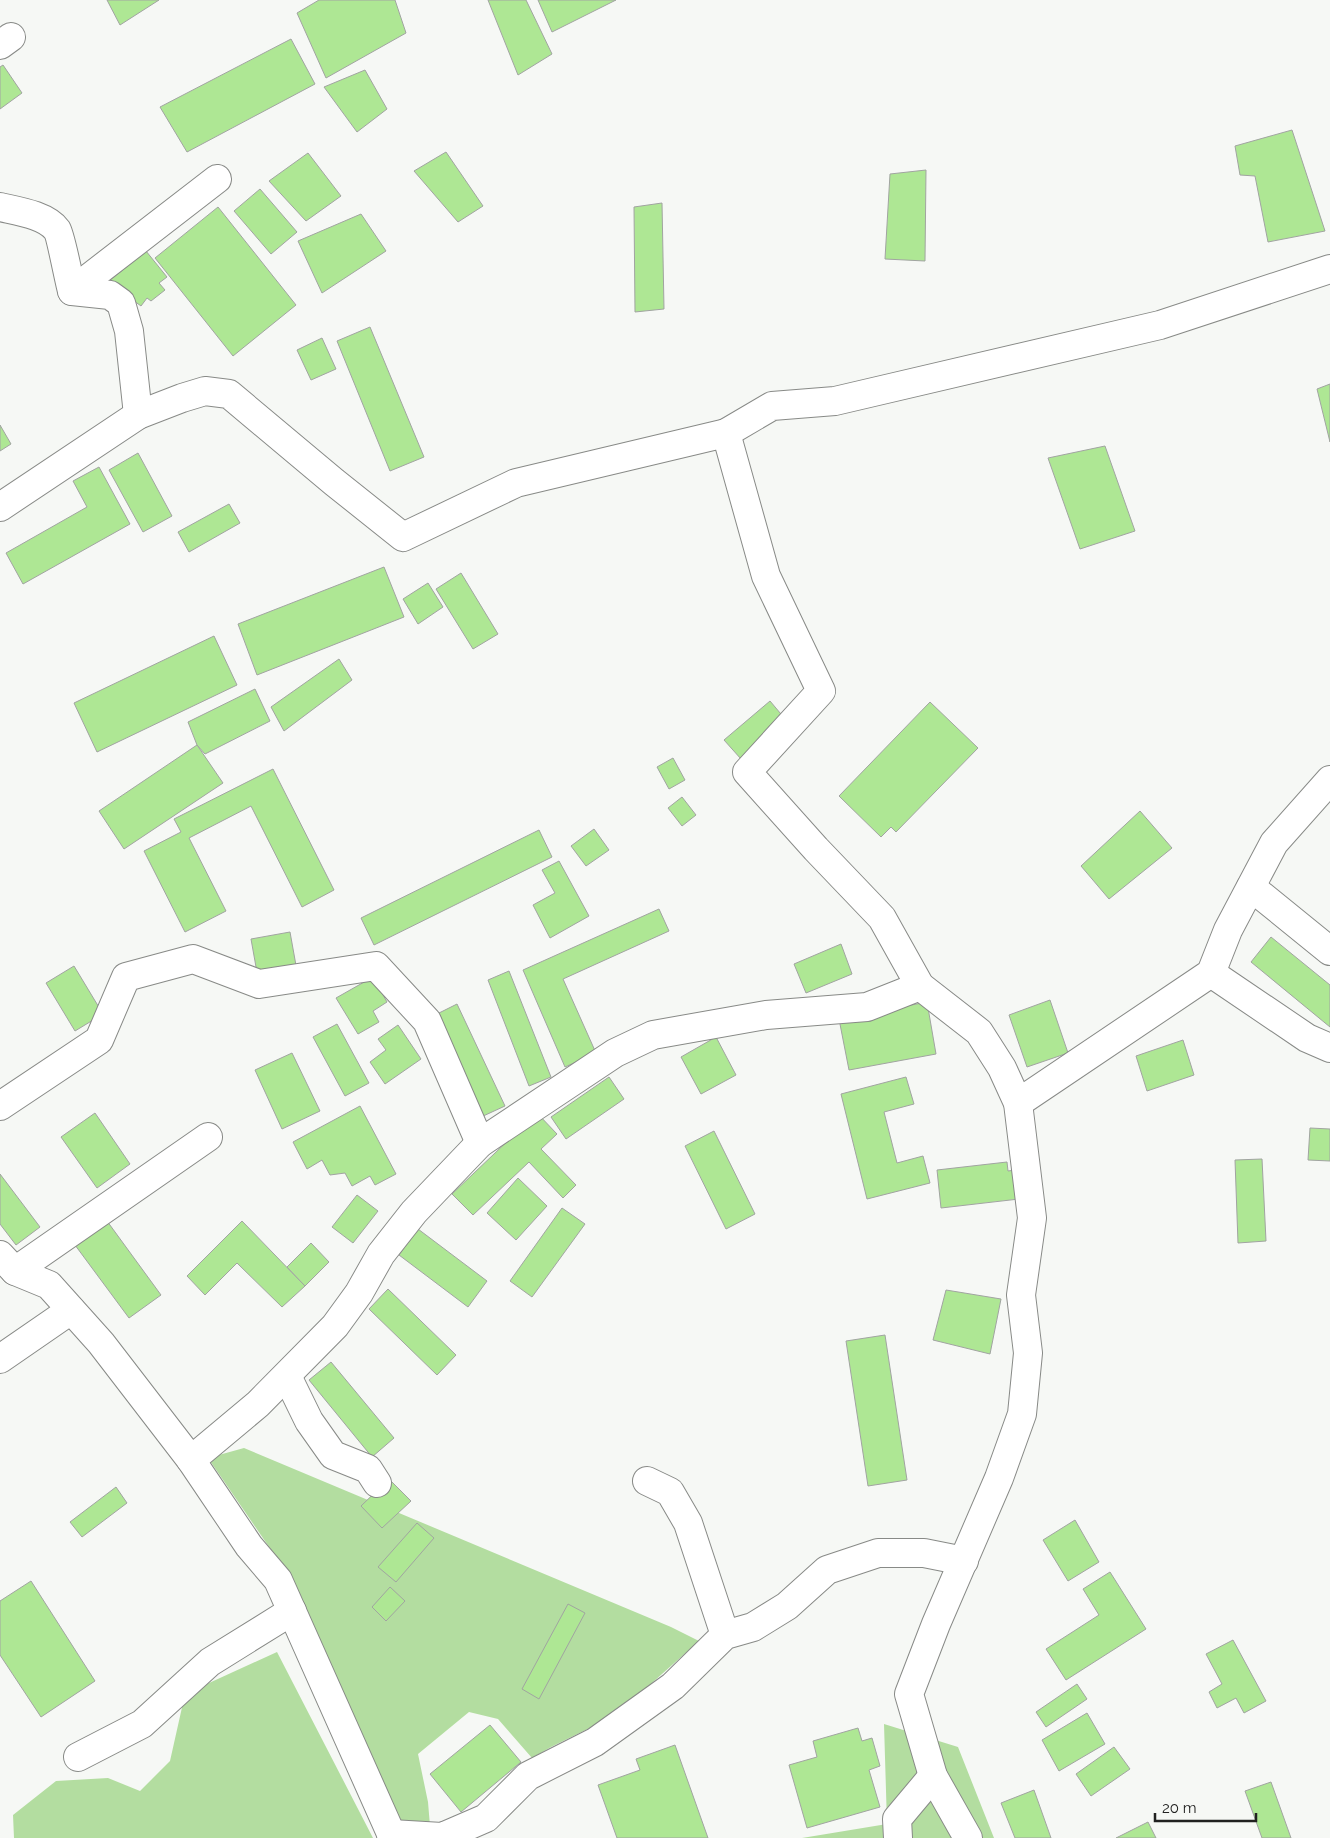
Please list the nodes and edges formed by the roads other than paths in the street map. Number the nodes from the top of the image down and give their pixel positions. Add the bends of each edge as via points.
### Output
1 (217, 179) dead end
2 (0, 207) edge
3 (1330, 269) edge
4 (72, 291) junction
5 (138, 415) junction
6 (726, 433) junction
7 (0, 507) edge
8 (1330, 780) edge
9 (1251, 887) junction
10 (1330, 951) edge
11 (1211, 973) junction
12 (920, 986) junction
13 (1330, 1048) edge
14 (1018, 1103) junction
15 (0, 1106) edge
16 (208, 1137) dead end
17 (480, 1143) junction
18 (7, 1263) edge
19 (71, 1310) junction
20 (0, 1359) edge
21 (287, 1376) junction
22 (191, 1460) junction
23 (647, 1481) dead end
24 (377, 1483) dead end
25 (964, 1561) junction
26 (292, 1611) junction
27 (725, 1635) junction
28 (78, 1757) dead end
29 (933, 1776) junction
30 (392, 1836) edge
31 (898, 1838) edge
32 (968, 1838) edge

1 - 4 street
2 - 4 street via 46,221 58,231
3 - 6 street via 1160,325 835,401 772,406
4 - 5 street via 110,295 121,303 129,331
5 - 6 street via 205,391 229,394 403,537 516,483
5 - 7 street
6 - 12 street via 766,576 821,691 748,772 882,918
8 - 9 street via 1274,843
9 - 10 street
9 - 11 street via 1228,930
11 - 13 street via 1307,1038
11 - 14 street
12 - 14 street via 979,1032 1002,1068
12 - 17 street via 867,1007 766,1015 653,1035 616,1052
14 - 25 street via 1032,1218 1021,1295 1028,1353 1022,1414
15 - 17 street via 99,1040 126,977 193,959 259,984 376,966 427,1021
16 - 18 street
17 - 21 street via 414,1212 380,1254 335,1326
18 - 19 street via 49,1285
19 - 20 street
19 - 22 street
21 - 22 street
21 - 24 street via 309,1421 333,1455 368,1469
22 - 26 street via 248,1546 278,1580
23 - 27 street via 670,1492 688,1523
25 - 27 street via 924,1553 878,1553 827,1570 787,1606 753,1627
25 - 29 street via 909,1694
26 - 28 street via 210,1662 142,1724
26 - 30 street
27 - 30 street via 673,1686 595,1742 528,1776 486,1818 442,1836
29 - 31 street via 897,1819
29 - 32 street

